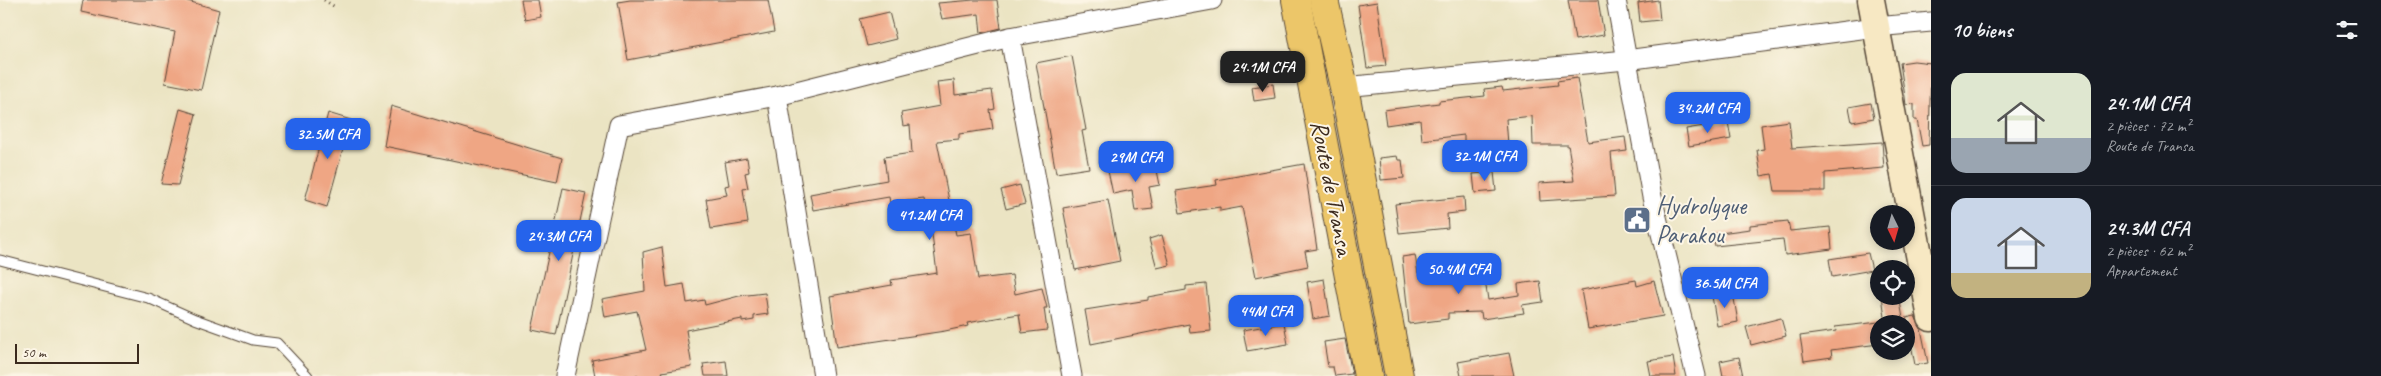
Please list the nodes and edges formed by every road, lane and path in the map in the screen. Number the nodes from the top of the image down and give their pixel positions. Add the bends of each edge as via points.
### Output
1 (324, 0) edge
2 (1212, 0) edge
3 (1296, 0) edge
4 (1324, 0) edge
5 (1616, 0) edge
6 (1871, 0) edge
7 (335, 7) dead end
8 (1931, 22) edge
9 (1876, 27) junction
10 (1010, 37) junction
11 (1626, 60) junction
12 (1344, 87) junction
13 (777, 96) junction
14 (1925, 250) edge
15 (0, 260) edge
16 (1931, 318) edge
17 (566, 374) edge
18 (308, 376) edge
19 (823, 376) edge
20 (1072, 376) edge
21 (1368, 376) edge
22 (1399, 376) edge
23 (1696, 376) edge

1 - 7 path
2 - 10 street
3 - 21 main road, Route de Transa
4 - 12 main road, Route de Transa
5 - 11 street
6 - 9 street
8 - 9 street
9 - 11 street
9 - 14 street
10 - 13 street
10 - 20 street
11 - 12 street
11 - 23 street via 1652,197
12 - 22 main road, Route de Transa
13 - 17 street via 619,125
13 - 19 street
14 - 16 street
15 - 18 lane via 148,298 253,340 277,343

